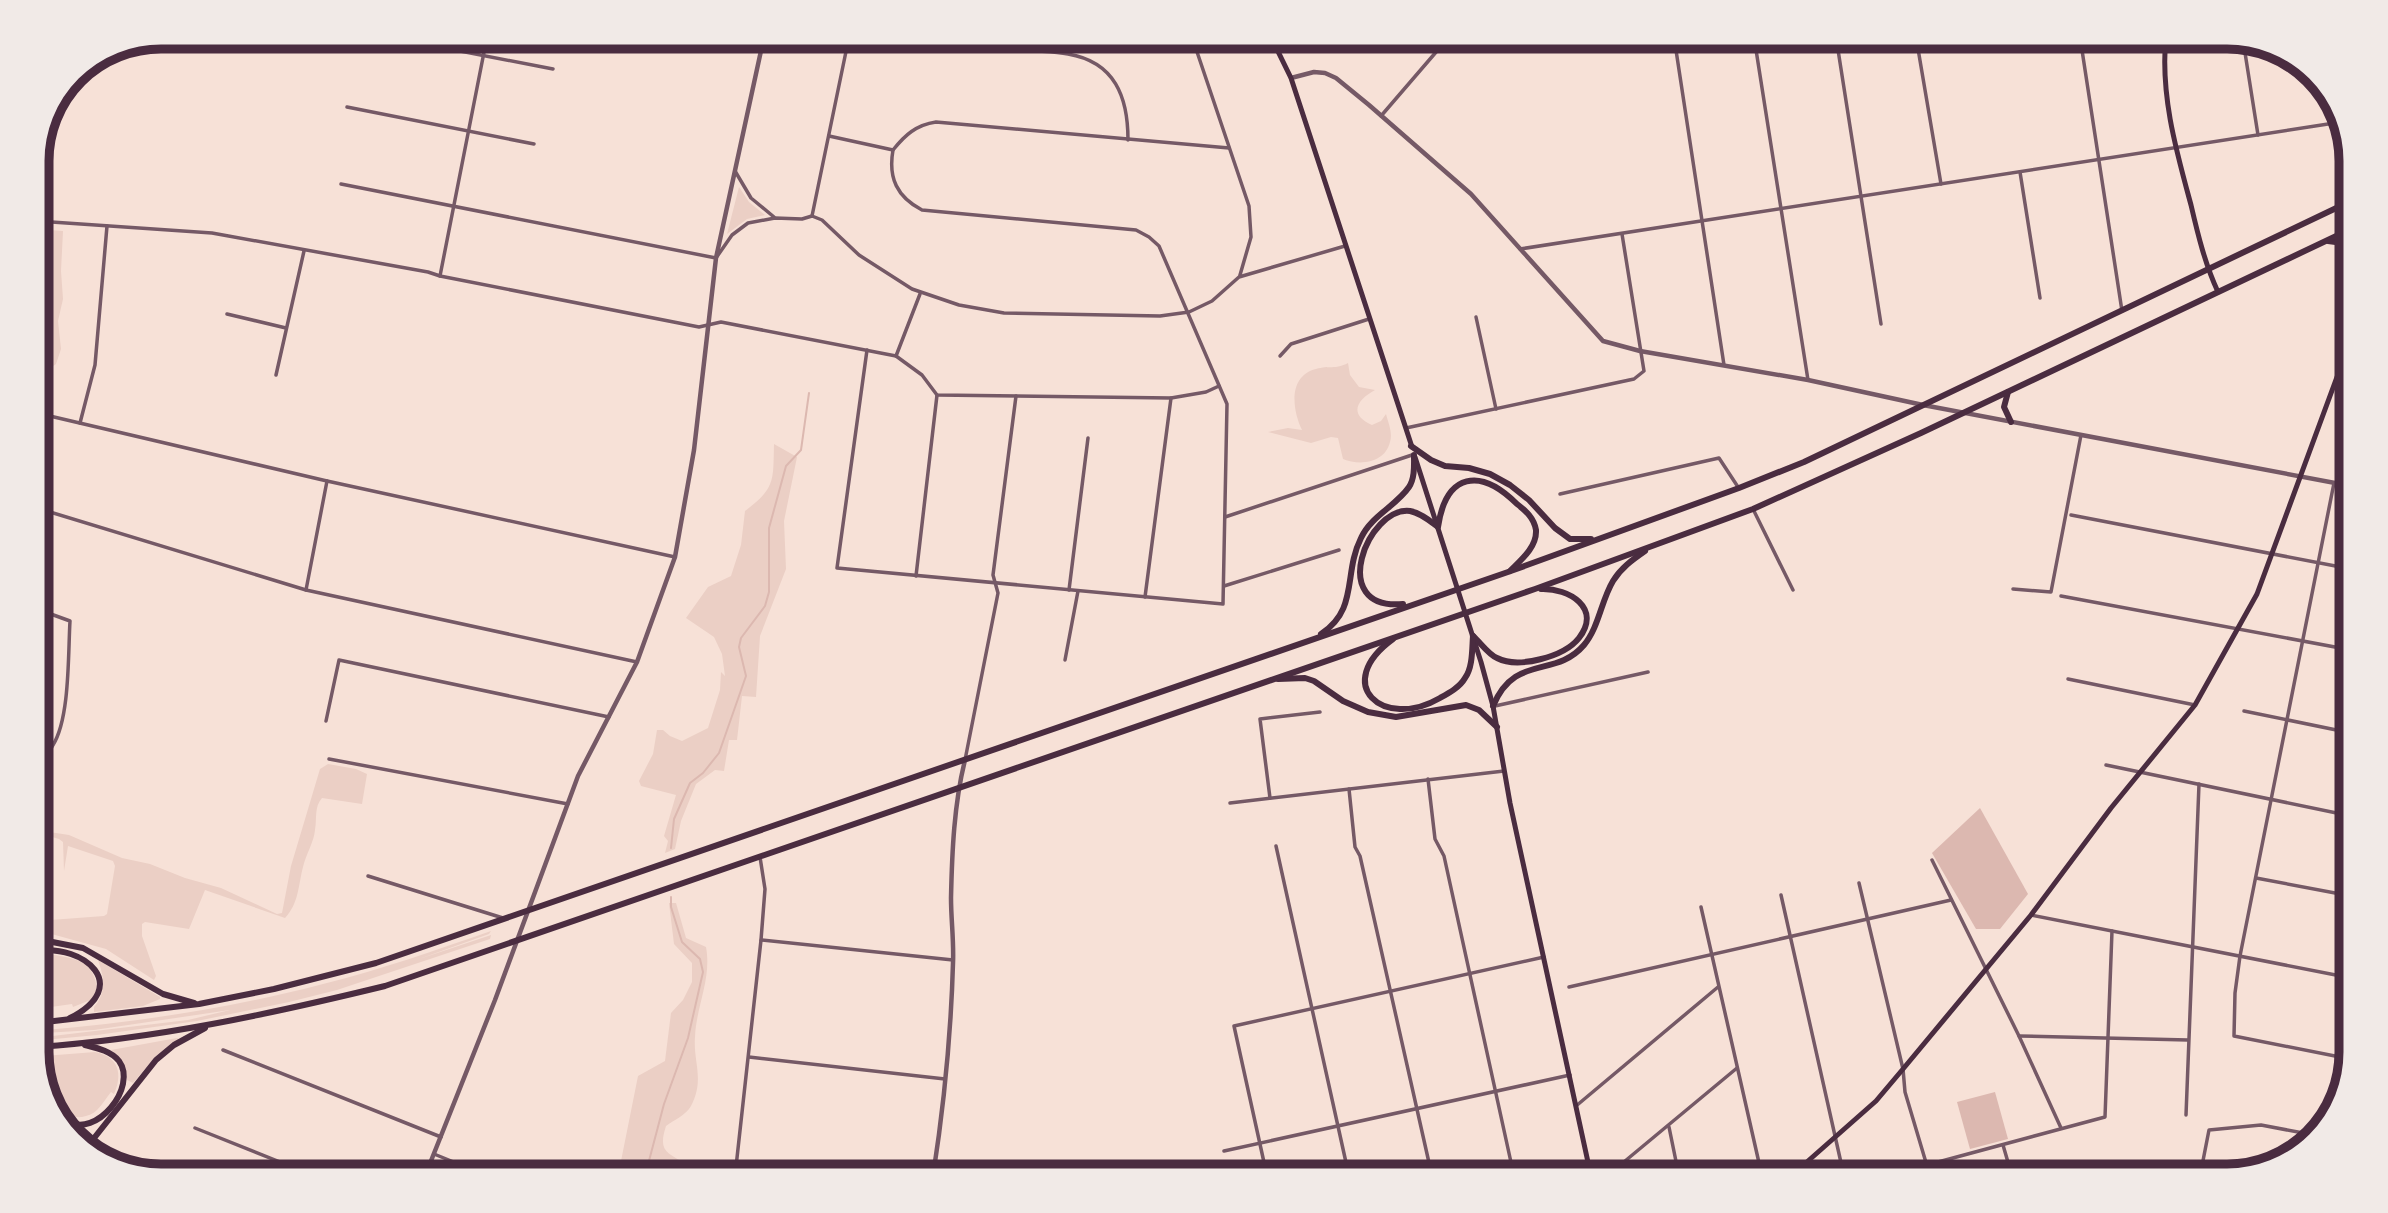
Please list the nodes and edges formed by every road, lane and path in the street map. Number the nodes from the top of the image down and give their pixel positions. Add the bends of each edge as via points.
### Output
1 (451, 49) edge
2 (484, 49) edge
3 (761, 49) edge
4 (847, 49) edge
5 (1024, 49) edge
6 (1196, 49) edge
7 (1277, 49) edge
8 (1439, 49) edge
9 (1676, 49) edge
10 (1756, 49) edge
11 (1838, 49) edge
12 (1918, 49) edge
13 (2082, 49) edge
14 (2165, 49) edge
15 (2245, 51) edge
16 (483, 55) junction
17 (553, 69) dead end
18 (1291, 79) junction
19 (347, 107) dead end
20 (1381, 116) junction
21 (2332, 123) edge
22 (468, 131) junction
23 (2258, 135) junction
24 (829, 136) junction
25 (1128, 139) junction
26 (534, 144) dead end
27 (1229, 148) junction
28 (2175, 148) junction
29 (893, 150) junction
30 (2099, 160) junction
31 (736, 171) junction
32 (2021, 172) junction
33 (341, 184) dead end
34 (1941, 184) junction
35 (1860, 196) junction
36 (453, 206) junction
37 (2339, 207) edge
38 (1782, 209) junction
39 (812, 216) junction
40 (775, 218) junction
41 (1702, 221) junction
42 (49, 222) edge
43 (107, 226) junction
44 (1622, 234) junction
45 (2339, 235) edge
46 (2326, 241) junction
47 (2339, 243) edge
48 (1345, 246) junction
49 (1520, 249) junction
50 (304, 251) junction
51 (716, 258) junction
52 (2208, 271) junction
53 (440, 276) junction
54 (1239, 276) junction
55 (2218, 292) junction
56 (920, 293) junction
57 (2040, 298) dead end
58 (2122, 310) junction
59 (1189, 312) junction
60 (227, 314) dead end
61 (1476, 317) dead end
62 (1369, 319) junction
63 (1881, 324) dead end
64 (709, 325) junction
65 (286, 328) junction
66 (867, 350) junction
67 (1640, 351) junction
68 (896, 356) junction
69 (1280, 356) dead end
70 (1724, 365) junction
71 (2339, 371) edge
72 (276, 375) dead end
73 (1808, 380) junction
74 (1219, 386) junction
75 (2010, 390) junction
76 (937, 395) junction
77 (1016, 396) junction
78 (1171, 398) junction
79 (1923, 405) junction
80 (1496, 409) junction
81 (1962, 413) junction
82 (49, 416) edge
83 (2011, 422) junction
84 (80, 423) junction
85 (1406, 428) junction
86 (2081, 434) junction
87 (1087, 438) dead end
88 (1412, 446) junction
89 (1414, 455) junction
90 (2299, 476) junction
91 (327, 481) junction
92 (2334, 483) junction
93 (2339, 484) edge
94 (1740, 488) junction
95 (1560, 494) dead end
96 (1753, 509) junction
97 (49, 512) edge
98 (2071, 514) dead end
99 (1225, 517) junction
100 (1438, 527) junction
101 (1600, 538) junction
102 (1651, 547) junction
103 (1339, 550) dead end
104 (2272, 553) junction
105 (675, 557) junction
106 (2318, 562) junction
107 (2339, 566) edge
108 (1508, 572) junction
109 (916, 576) junction
110 (995, 583) junction
111 (1224, 586) junction
112 (1535, 589) junction
113 (2013, 589) dead end
114 (306, 590) junction
115 (1069, 590) junction
116 (1794, 590) dead end
117 (1078, 591) junction
118 (2061, 596) dead end
119 (1145, 597) junction
120 (1415, 603) junction
121 (49, 613) edge
122 (2239, 628) junction
123 (1401, 634) junction
124 (1473, 636) junction
125 (1311, 640) junction
126 (2303, 641) junction
127 (2339, 648) edge
128 (1065, 660) dead end
129 (637, 662) junction
130 (1648, 672) dead end
131 (1269, 679) junction
132 (2068, 679) dead end
133 (2195, 705) junction
134 (1493, 706) junction
135 (2244, 711) dead end
136 (1320, 712) dead end
137 (609, 717) junction
138 (2287, 720) junction
139 (326, 721) dead end
140 (1497, 727) junction
141 (2339, 731) edge
142 (49, 751) edge
143 (329, 759) dead end
144 (965, 760) junction
145 (2106, 765) dead end
146 (1504, 771) junction
147 (2141, 773) junction
148 (1428, 779) junction
149 (2199, 785) junction
150 (958, 787) junction
151 (1349, 789) junction
152 (1270, 798) junction
153 (2272, 799) junction
154 (1230, 803) dead end
155 (568, 804) junction
156 (2339, 813) edge
157 (1276, 846) dead end
158 (760, 857) junction
159 (1932, 860) dead end
160 (368, 876) dead end
161 (2256, 878) junction
162 (1859, 883) dead end
163 (1781, 895) dead end
164 (2339, 895) edge
165 (1951, 900) junction
166 (1701, 907) dead end
167 (529, 909) junction
168 (2031, 915) junction
169 (505, 918) junction
170 (1868, 919) junction
171 (2112, 931) junction
172 (1792, 936) junction
173 (519, 939) junction
174 (761, 940) junction
175 (49, 941) edge
176 (2192, 947) junction
177 (49, 951) edge
178 (1711, 954) junction
179 (2241, 956) junction
180 (1544, 957) junction
181 (953, 960) junction
182 (1987, 970) junction
183 (1470, 974) junction
184 (2339, 976) edge
185 (1569, 987) dead end
186 (1718, 987) junction
187 (1390, 991) junction
188 (199, 1004) junction
189 (1312, 1008) junction
190 (66, 1020) junction
191 (49, 1022) edge
192 (210, 1025) junction
193 (2019, 1036) junction
194 (2108, 1038) junction
195 (2188, 1040) junction
196 (83, 1044) junction
197 (49, 1046) edge
198 (223, 1050) dead end
199 (749, 1057) junction
200 (2339, 1057) edge
201 (1737, 1068) junction
202 (1903, 1069) junction
203 (1570, 1075) junction
204 (947, 1079) junction
205 (1495, 1091) junction
206 (1576, 1106) junction
207 (1418, 1109) junction
208 (2186, 1115) dead end
209 (75, 1123) edge
210 (1338, 1126) junction
211 (1668, 1126) junction
212 (195, 1128) dead end
213 (2061, 1128) junction
214 (2304, 1133) edge
215 (441, 1137) junction
216 (1837, 1137) junction
217 (92, 1140) edge
218 (1259, 1143) junction
219 (2003, 1145) junction
220 (1224, 1151) dead end
221 (434, 1154) junction
222 (285, 1164) edge
223 (430, 1164) edge
224 (459, 1164) edge
225 (736, 1164) edge
226 (935, 1164) edge
227 (1264, 1164) edge
228 (1346, 1164) edge
229 (1429, 1164) edge
230 (1511, 1164) edge
231 (1588, 1164) edge
232 (1621, 1164) edge
233 (1676, 1164) edge
234 (1759, 1164) edge
235 (1805, 1164) edge
236 (1841, 1164) edge
237 (1927, 1164) edge
238 (1931, 1164) edge
239 (2009, 1164) edge
240 (2202, 1164) edge

1 - 16 street
2 - 16 street
3 - 31 street
4 - 24 street
5 - 25 street via 1069,54 1107,74 1123,96
6 - 27 street
7 - 18 main road
8 - 20 street
9 - 41 street
10 - 38 street
11 - 35 street
12 - 34 street
13 - 30 street
14 - 28 main road via 2164,77
15 - 23 street
16 - 17 street
16 - 22 street
18 - 20 street via 1325,73
18 - 48 main road
19 - 22 street
20 - 49 street via 1471,194
21 - 23 street
22 - 26 street
22 - 36 street
23 - 28 street
24 - 29 street
24 - 39 street
25 - 27 street
25 - 29 street via 936,122 912,130
27 - 54 street via 1251,222 1248,254
28 - 30 street
28 - 52 main road
29 - 59 street via 894,183 909,204 922,210 1136,230 1149,237 1166,258
30 - 32 street
30 - 58 street
31 - 40 street via 751,198
31 - 51 street
32 - 34 street
32 - 57 street
33 - 36 street
34 - 35 street
35 - 38 street
35 - 63 street
36 - 51 street
36 - 53 street
37 - 52 highway
38 - 41 street
38 - 73 street
39 - 40 street
39 - 56 street via 859,255
40 - 51 street via 748,223 732,235
41 - 44 street
41 - 70 street
42 - 43 street
43 - 50 street via 212,233
43 - 84 street via 95,365
44 - 49 street
44 - 67 street
45 - 46 highway
46 - 47 highway
46 - 55 highway
48 - 54 street
48 - 62 main road
49 - 67 street via 1603,341
50 - 53 street
50 - 65 street
51 - 64 street
52 - 55 main road
52 - 58 highway
53 - 64 street via 699,327
54 - 59 street via 1212,300
55 - 75 highway
56 - 59 street via 1004,313 1160,316
56 - 68 street
58 - 79 highway
59 - 74 street
60 - 65 street
61 - 80 street
62 - 69 street via 1291,344
62 - 85 main road
64 - 66 street via 721,322
64 - 105 street
65 - 72 street
66 - 68 street
66 - 109 street via 837,568
67 - 70 street
67 - 80 street via 1644,371 1634,379
68 - 76 street via 922,375
70 - 73 street
71 - 90 main road
73 - 79 street
74 - 78 street
74 - 99 street via 1227,404
75 - 81 highway
75 - 83 highway via 2004,407
76 - 77 street
76 - 109 street
77 - 78 street
77 - 110 street
78 - 119 street
79 - 81 street
79 - 94 highway
80 - 85 street
81 - 83 street
81 - 96 highway
82 - 84 street
83 - 86 street
84 - 91 street
85 - 88 main road
86 - 90 street
86 - 113 street via 2051,592
87 - 115 street
88 - 89 main road
88 - 101 highway via 1445,466 1490,474 1510,485 1570,539
89 - 99 street
89 - 100 main road
89 - 125 highway via 1409,487 1362,535 1341,616
90 - 92 street
90 - 104 main road
91 - 105 street
91 - 114 street
92 - 93 street
92 - 106 street
94 - 95 street via 1718,458
94 - 101 highway
96 - 102 highway
96 - 116 street
97 - 114 street
98 - 104 street
99 - 111 street
100 - 108 highway via 1441,507 1458,484 1474,480 1508,494 1532,518 1536,531 1533,543
100 - 120 highway via 1409,511 1397,513 1368,540 1361,560 1365,592 1377,602
100 - 124 main road
101 - 108 highway
102 - 112 highway
102 - 134 highway via 1624,566 1612,582 1584,645 1569,657 1508,680
103 - 111 street
104 - 106 street
104 - 122 main road
105 - 129 street
106 - 107 street
106 - 126 street
108 - 120 highway
109 - 110 street
110 - 115 street
110 - 144 street via 998,593
111 - 119 street via 1223,604
112 - 123 highway
112 - 124 highway via 1565,591 1585,610 1586,625 1578,640 1565,650 1511,662 1496,658
114 - 129 street
115 - 117 street
117 - 119 street
117 - 128 street
118 - 122 street
120 - 125 highway
121 - 142 street via 70,621 61,729
122 - 126 street
122 - 133 main road
123 - 124 highway via 1379,650 1366,669 1365,684 1371,698 1395,709 1430,704 1451,692 1466,677
123 - 131 highway
124 - 134 main road
125 - 144 highway
126 - 127 street
126 - 138 street
129 - 137 street
130 - 134 street
131 - 140 highway via 1304,678 1367,712 1396,717 1466,705
131 - 150 highway
132 - 133 street
133 - 147 main road
134 - 140 main road
135 - 138 street
136 - 152 street via 1260,719
137 - 139 street via 339,660
137 - 155 street
138 - 141 street
138 - 153 street
140 - 146 main road
143 - 155 street
144 - 150 street
144 - 167 highway
145 - 147 street
146 - 148 street
146 - 180 main road
147 - 149 street
147 - 168 main road
148 - 151 street
148 - 183 street via 1435,839 1444,856
149 - 153 street
149 - 176 street
150 - 158 highway
150 - 181 street via 951,898
151 - 152 street
151 - 187 street via 1355,847
152 - 154 street
153 - 156 street
153 - 161 street
155 - 167 street
157 - 189 street
158 - 173 highway
158 - 174 street via 765,888
159 - 165 street
160 - 169 street
161 - 164 street
161 - 179 street
162 - 170 street
163 - 172 street
165 - 170 street
165 - 182 street
166 - 178 street
167 - 169 highway
167 - 173 street
168 - 171 street
168 - 182 main road
169 - 188 highway via 376,963
170 - 172 street
170 - 202 street
171 - 176 street
171 - 194 street
172 - 178 street
172 - 216 street
173 - 192 highway via 385,986
173 - 215 street
174 - 181 street
174 - 199 street
175 - 188 highway via 83,948 163,994
176 - 179 street
176 - 195 street
177 - 190 highway via 92,966 100,985 98,997 87,1009
178 - 185 street
178 - 186 street
179 - 184 street
179 - 200 street via 2234,1036
180 - 183 street
180 - 203 main road
181 - 204 street
182 - 193 street
182 - 202 main road
183 - 187 street
183 - 205 street
186 - 201 street
186 - 206 street
187 - 189 street
187 - 207 street
188 - 190 highway
189 - 210 street
189 - 218 street via 1234,1026
190 - 191 highway
192 - 196 highway
192 - 217 highway via 156,1060
193 - 194 street
193 - 213 street
194 - 195 street
194 - 213 street via 2105,1116
195 - 208 street
196 - 197 highway
196 - 209 highway via 107,1052 121,1064 124,1083 114,1102 94,1121
198 - 215 street
199 - 204 street
199 - 225 street
201 - 211 street
201 - 234 street
202 - 216 main road
202 - 237 street via 1905,1092
203 - 205 street
203 - 206 main road
204 - 226 street
205 - 207 street
205 - 230 street
206 - 231 main road
207 - 210 street
207 - 229 street
210 - 218 street
210 - 228 street
211 - 232 street
211 - 233 street
212 - 222 street
213 - 219 street
214 - 240 street via 2261,1125 2209,1130
215 - 221 street
216 - 235 main road
216 - 236 street
218 - 220 street
218 - 227 street
219 - 238 street
219 - 239 street
221 - 223 street
221 - 224 street

